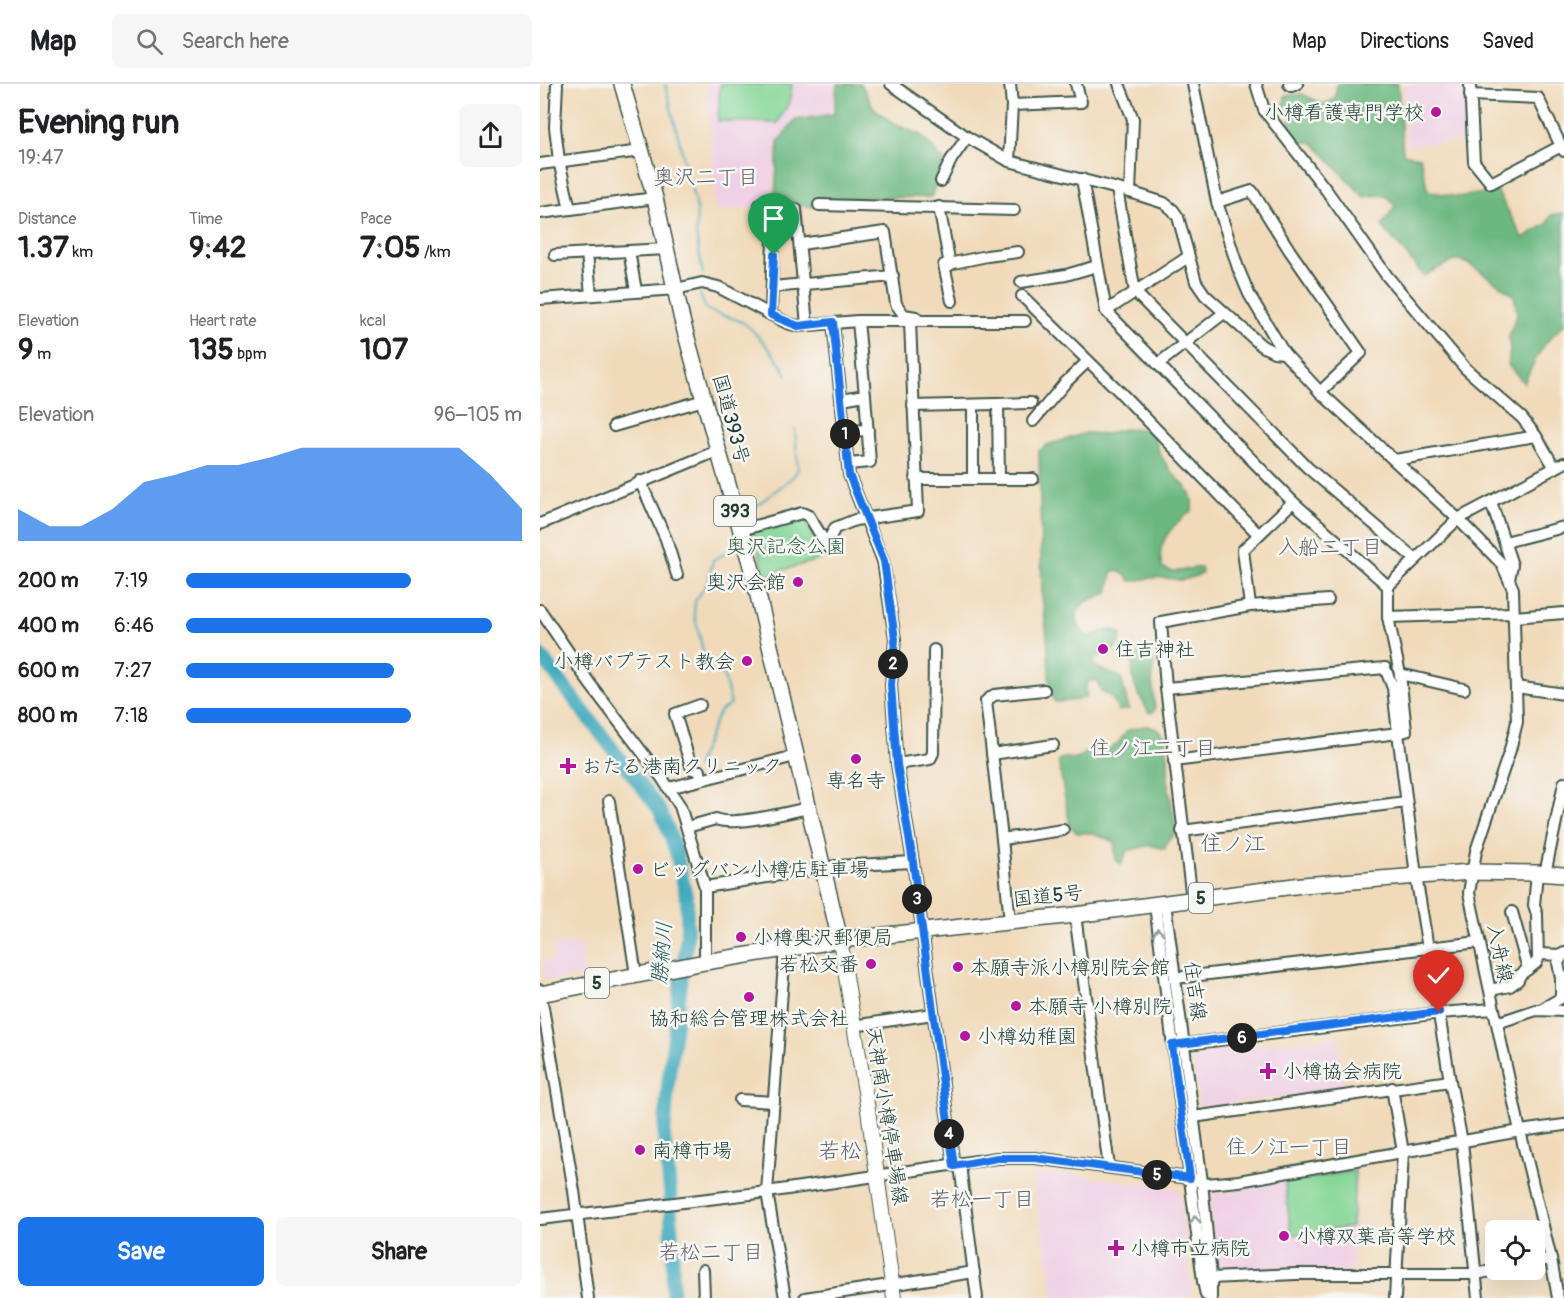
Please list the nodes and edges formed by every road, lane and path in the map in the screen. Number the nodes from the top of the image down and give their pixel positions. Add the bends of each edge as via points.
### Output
1 (557, 84) edge
2 (622, 84) edge
3 (891, 84) edge
4 (1010, 84) edge
5 (1076, 84) edge
6 (1119, 84) edge
7 (1193, 84) edge
8 (1256, 84) edge
9 (1289, 84) edge
10 (1297, 84) edge
11 (1470, 90) edge
12 (1012, 105) junction
13 (967, 137) junction
14 (1563, 148) edge
15 (641, 151) junction
16 (559, 161) junction
17 (1009, 161) junction
18 (540, 164) edge
19 (1082, 179) junction
20 (941, 181) dead end
21 (1117, 189) junction
22 (1130, 192) junction
23 (655, 198) junction
24 (1217, 202) junction
25 (760, 205) dead end
26 (819, 205) dead end
27 (939, 207) junction
28 (570, 209) junction
29 (796, 209) dead end
30 (1014, 210) dead end
31 (540, 213) edge
32 (801, 244) junction
33 (666, 249) junction
34 (629, 251) junction
35 (1018, 252) dead end
36 (587, 253) junction
37 (555, 255) dead end
38 (1188, 257) junction
39 (950, 265) junction
40 (1097, 266) junction
41 (893, 276) junction
42 (1021, 282) dead end
43 (804, 285) junction
44 (772, 287) junction
45 (676, 289) junction
46 (636, 291) junction
47 (1135, 292) junction
48 (591, 295) junction
49 (1022, 296) dead end
50 (540, 299) edge
51 (952, 301) dead end
52 (1106, 310) junction
53 (1224, 313) junction
54 (771, 315) junction
55 (858, 321) junction
56 (1025, 321) dead end
57 (833, 322) junction
58 (910, 322) junction
59 (932, 322) junction
60 (807, 325) junction
61 (1185, 344) junction
62 (1284, 353) junction
63 (1088, 361) junction
64 (1158, 364) junction
65 (1320, 392) junction
66 (865, 395) junction
67 (842, 399) junction
68 (704, 400) junction
69 (1031, 403) dead end
70 (998, 405) junction
71 (913, 406) junction
72 (973, 406) junction
73 (1033, 421) dead end
74 (614, 426) dead end
75 (868, 430) junction
76 (845, 431) junction
77 (1536, 436) junction
78 (717, 451) junction
79 (1395, 460) junction
80 (848, 464) junction
81 (1559, 466) edge
82 (999, 478) junction
83 (916, 479) junction
84 (973, 479) junction
85 (1033, 479) dead end
86 (640, 481) junction
87 (1293, 502) junction
88 (1491, 502) junction
89 (868, 518) junction
90 (1458, 519) junction
91 (540, 524) edge
92 (1564, 527) edge
93 (741, 530) junction
94 (1258, 534) junction
95 (1505, 542) junction
96 (1415, 559) junction
97 (677, 575) dead end
98 (1509, 579) junction
99 (1388, 586) junction
100 (1328, 600) dead end
101 (1250, 606) junction
102 (540, 610) edge
103 (1564, 613) edge
104 (1514, 615) junction
105 (1388, 617) junction
106 (934, 650) dead end
107 (1400, 674) junction
108 (1516, 687) junction
109 (1166, 688) junction
110 (1464, 689) dead end
111 (1044, 690) dead end
112 (1564, 694) edge
113 (699, 705) dead end
114 (1398, 734) junction
115 (1053, 746) dead end
116 (992, 754) junction
117 (795, 756) junction
118 (1174, 761) junction
119 (897, 764) junction
120 (701, 779) junction
121 (1564, 783) edge
122 (669, 788) junction
123 (609, 801) dead end
124 (1406, 802) junction
125 (808, 808) junction
126 (687, 827) junction
127 (1063, 830) dead end
128 (1182, 831) junction
129 (1002, 839) junction
130 (913, 862) junction
131 (822, 868) junction
132 (1471, 872) junction
133 (1541, 873) junction
134 (1564, 875) edge
135 (1416, 876) junction
136 (705, 887) junction
137 (1192, 899) junction
138 (1160, 904) junction
139 (1512, 912) dead end
140 (1075, 915) junction
141 (1010, 922) junction
142 (1537, 927) junction
143 (1516, 930) junction
144 (921, 932) junction
145 (840, 940) junction
146 (1479, 942) junction
147 (1429, 948) junction
148 (785, 950) junction
149 (1539, 954) junction
150 (1563, 954) edge
151 (705, 962) junction
152 (1528, 969) junction
153 (636, 975) junction
154 (1563, 977) edge
155 (1175, 978) junction
156 (1490, 990) junction
157 (540, 992) edge
158 (1494, 1009) junction
159 (1541, 1009) junction
160 (1564, 1011) edge
161 (1439, 1012) junction
162 (933, 1014) junction
163 (1497, 1023) junction
164 (854, 1026) junction
165 (1184, 1044) junction
166 (1172, 1045) junction
167 (1450, 1081) junction
168 (1392, 1089) junction
169 (740, 1100) dead end
170 (774, 1102) junction
171 (1193, 1117) junction
172 (1564, 1125) edge
173 (1520, 1131) junction
174 (1462, 1142) junction
175 (1403, 1152) junction
176 (957, 1165) junction
177 (1109, 1167) junction
178 (877, 1176) junction
179 (1190, 1178) junction
180 (1202, 1182) junction
181 (767, 1191) junction
182 (578, 1214) junction
183 (540, 1219) edge
184 (1551, 1259) junction
185 (1545, 1260) edge
186 (703, 1270) dead end
187 (974, 1272) junction
188 (1485, 1272) edge
189 (1396, 1274) junction
190 (1476, 1274) junction
191 (1211, 1278) junction
192 (893, 1291) edge
193 (588, 1298) edge
194 (704, 1298) edge
195 (785, 1298) edge
196 (805, 1298) edge
197 (977, 1298) edge
198 (1209, 1298) edge
199 (1395, 1298) edge
200 (1478, 1298) edge
201 (1558, 1298) edge

1 - 16 street via 555,127
2 - 15 highway, 国道393号 / 393
3 - 13 street
4 - 12 street
5 - 12 street via 1081,102
6 - 22 street via 1133,119
7 - 24 street
8 - 77 street via 1264,110 1386,276 1465,368 1522,418
9 - 10 street
11 - 14 street via 1538,98
11 - 14 street via 1474,162 1491,183
12 - 17 street
13 - 17 street
13 - 20 street
15 - 16 street
15 - 23 highway, 国道393号 / 393
16 - 18 street
16 - 28 street
17 - 19 street
19 - 21 street
19 - 40 street
21 - 22 street
21 - 47 street
22 - 38 street via 1173,210
23 - 28 street
23 - 33 highway, 国道393号 / 393
24 - 62 street via 1249,294
24 - 65 street via 1252,191 1361,353
25 - 44 street via 770,215
26 - 27 street
27 - 30 street
27 - 39 street
28 - 31 street
29 - 32 street
32 - 41 street via 885,232
32 - 43 street
33 - 34 street
33 - 45 highway, 国道393号 / 393
34 - 36 street
34 - 46 street
35 - 39 street
36 - 37 street
36 - 48 street
38 - 47 street
38 - 53 street via 1204,295
39 - 51 street via 944,265
40 - 42 street
40 - 52 street
41 - 43 street
41 - 59 street via 899,310
43 - 44 street
43 - 60 street
44 - 54 street
45 - 46 street
45 - 54 street via 702,283 718,287
45 - 68 highway, 国道393号 / 393
46 - 48 street
47 - 52 street
47 - 61 street
48 - 50 street
49 - 63 street
52 - 64 street
53 - 61 street
53 - 62 street via 1262,346
54 - 60 street via 798,326
55 - 57 street
55 - 58 street
55 - 66 street
56 - 59 street
57 - 60 street
57 - 67 street
58 - 59 street
58 - 71 street
61 - 64 street
61 - 96 street via 1308,468
62 - 65 street
63 - 73 street
63 - 94 street
64 - 87 street
65 - 79 street
66 - 67 street
66 - 75 street
67 - 76 street
68 - 74 street
68 - 78 highway, 国道393号 / 393
69 - 70 street
70 - 72 street
70 - 82 street
71 - 72 street
71 - 83 street
72 - 84 street
75 - 76 street
75 - 80 street via 870,462
76 - 80 street
77 - 79 street
77 - 81 street
78 - 86 street
78 - 93 highway, 国道393号 / 393
79 - 90 street
80 - 89 street via 855,492
81 - 88 street
82 - 84 street
82 - 85 street
83 - 84 street
83 - 89 street via 918,511
86 - 91 street
86 - 97 street
87 - 94 street
87 - 99 street
88 - 90 street
88 - 95 street
89 - 93 street via 835,528 828,547 809,516 802,513
89 - 119 street via 884,561 895,639 891,685
90 - 96 street
90 - 98 street via 1502,564
92 - 95 street
93 - 117 highway, 国道393号 / 393
94 - 101 street via 1243,550
95 - 98 street via 1512,565
96 - 99 street
98 - 104 street, 入舟線
99 - 105 street
100 - 101 street
101 - 109 street via 1161,622
102 - 122 street
103 - 104 street
104 - 105 street
104 - 108 street, 入舟線
105 - 107 street
106 - 119 street via 933,753 930,759
107 - 110 street
107 - 114 street via 1406,731
108 - 112 street
108 - 132 street, 入舟線 via 1517,722
109 - 114 street via 1385,668 1393,688
109 - 118 street
111 - 116 street via 994,695 986,701
113 - 120 street via 675,714 692,769 700,771
114 - 118 street
114 - 124 street
115 - 116 street
116 - 129 street
117 - 120 street
117 - 125 highway, 国道393号 / 393
118 - 128 street
119 - 130 street
120 - 122 street
121 - 133 street
122 - 126 street
123 - 153 street
124 - 128 street
124 - 135 street
125 - 126 street via 723,823 716,819
125 - 131 highway, 国道393号 / 393
126 - 136 street
127 - 129 street
128 - 137 street
129 - 141 street
130 - 131 street
130 - 144 street
131 - 136 street
131 - 145 highway, 国道393号 / 393
132 - 133 highway, 国道5号 / 5
132 - 135 highway, 国道5号 / 5
132 - 146 street, 入舟線 via 1469,893
133 - 134 highway, 国道5号 / 5
133 - 142 street via 1534,905
135 - 137 highway, 国道5号 / 5
135 - 147 street
136 - 151 street
137 - 138 highway, 国道5号 / 5
138 - 140 highway, 国道5号 / 5
138 - 155 street, 住吉線
166 -> 138 street, 住吉線
139 - 143 street
140 - 141 highway, 国道5号 / 5
140 - 177 street
141 - 144 highway, 国道5号 / 5
142 - 143 street
142 - 149 street
143 - 152 street
144 - 145 highway, 国道5号 / 5
144 - 162 street
145 - 148 highway, 国道5号 / 5
145 - 164 main road, 天神南小樽停車場線
146 - 147 street
146 - 156 street, 入舟線
147 - 155 street
147 - 161 street
148 - 151 highway, 国道5号 / 5
148 - 170 street
149 - 150 street
149 - 152 street
150 - 154 street via 1558,963
151 - 153 highway, 国道5号 / 5
152 - 156 street via 1509,986
153 - 157 highway, 国道5号 / 5
154 - 159 street via 1561,998
155 - 165 street, 住吉線
156 - 158 street, 入舟線
157 - 182 street
158 - 161 street
158 - 163 street, 入舟線
159 - 160 street
159 - 163 street
161 - 165 street
161 - 167 street
162 - 164 street
162 - 176 street
163 - 173 street, 入舟線
164 - 178 main road, 天神南小樽停車場線
165 - 166 street
165 - 171 street, 住吉線
166 - 179 street, 住吉線
167 - 168 street
167 - 174 street
168 - 171 street
168 - 175 street
169 - 170 street
170 - 181 street
171 - 180 street, 住吉線
172 - 173 street
173 - 174 street
173 - 184 street, 入舟線
174 - 175 street
174 - 190 street
175 - 180 street via 1239,1182
175 - 189 street
176 - 177 street via 997,1158 1035,1158
176 - 178 street
176 - 187 street
177 - 179 street
178 - 181 street
178 - 192 main road, 天神南小樽停車場線
179 - 180 street
198 -> 179 street, 住吉線 via 1203,1281
180 - 191 street, 住吉線
181 - 182 street
181 - 195 street
182 - 183 street
182 - 193 street
184 - 185 street
184 - 201 street, 入舟線
186 - 194 street
187 - 192 street
187 - 197 street
188 - 190 street
189 - 190 street
189 - 191 street
189 - 199 street
190 - 200 street
191 - 198 street, 住吉線
192 - 196 street

